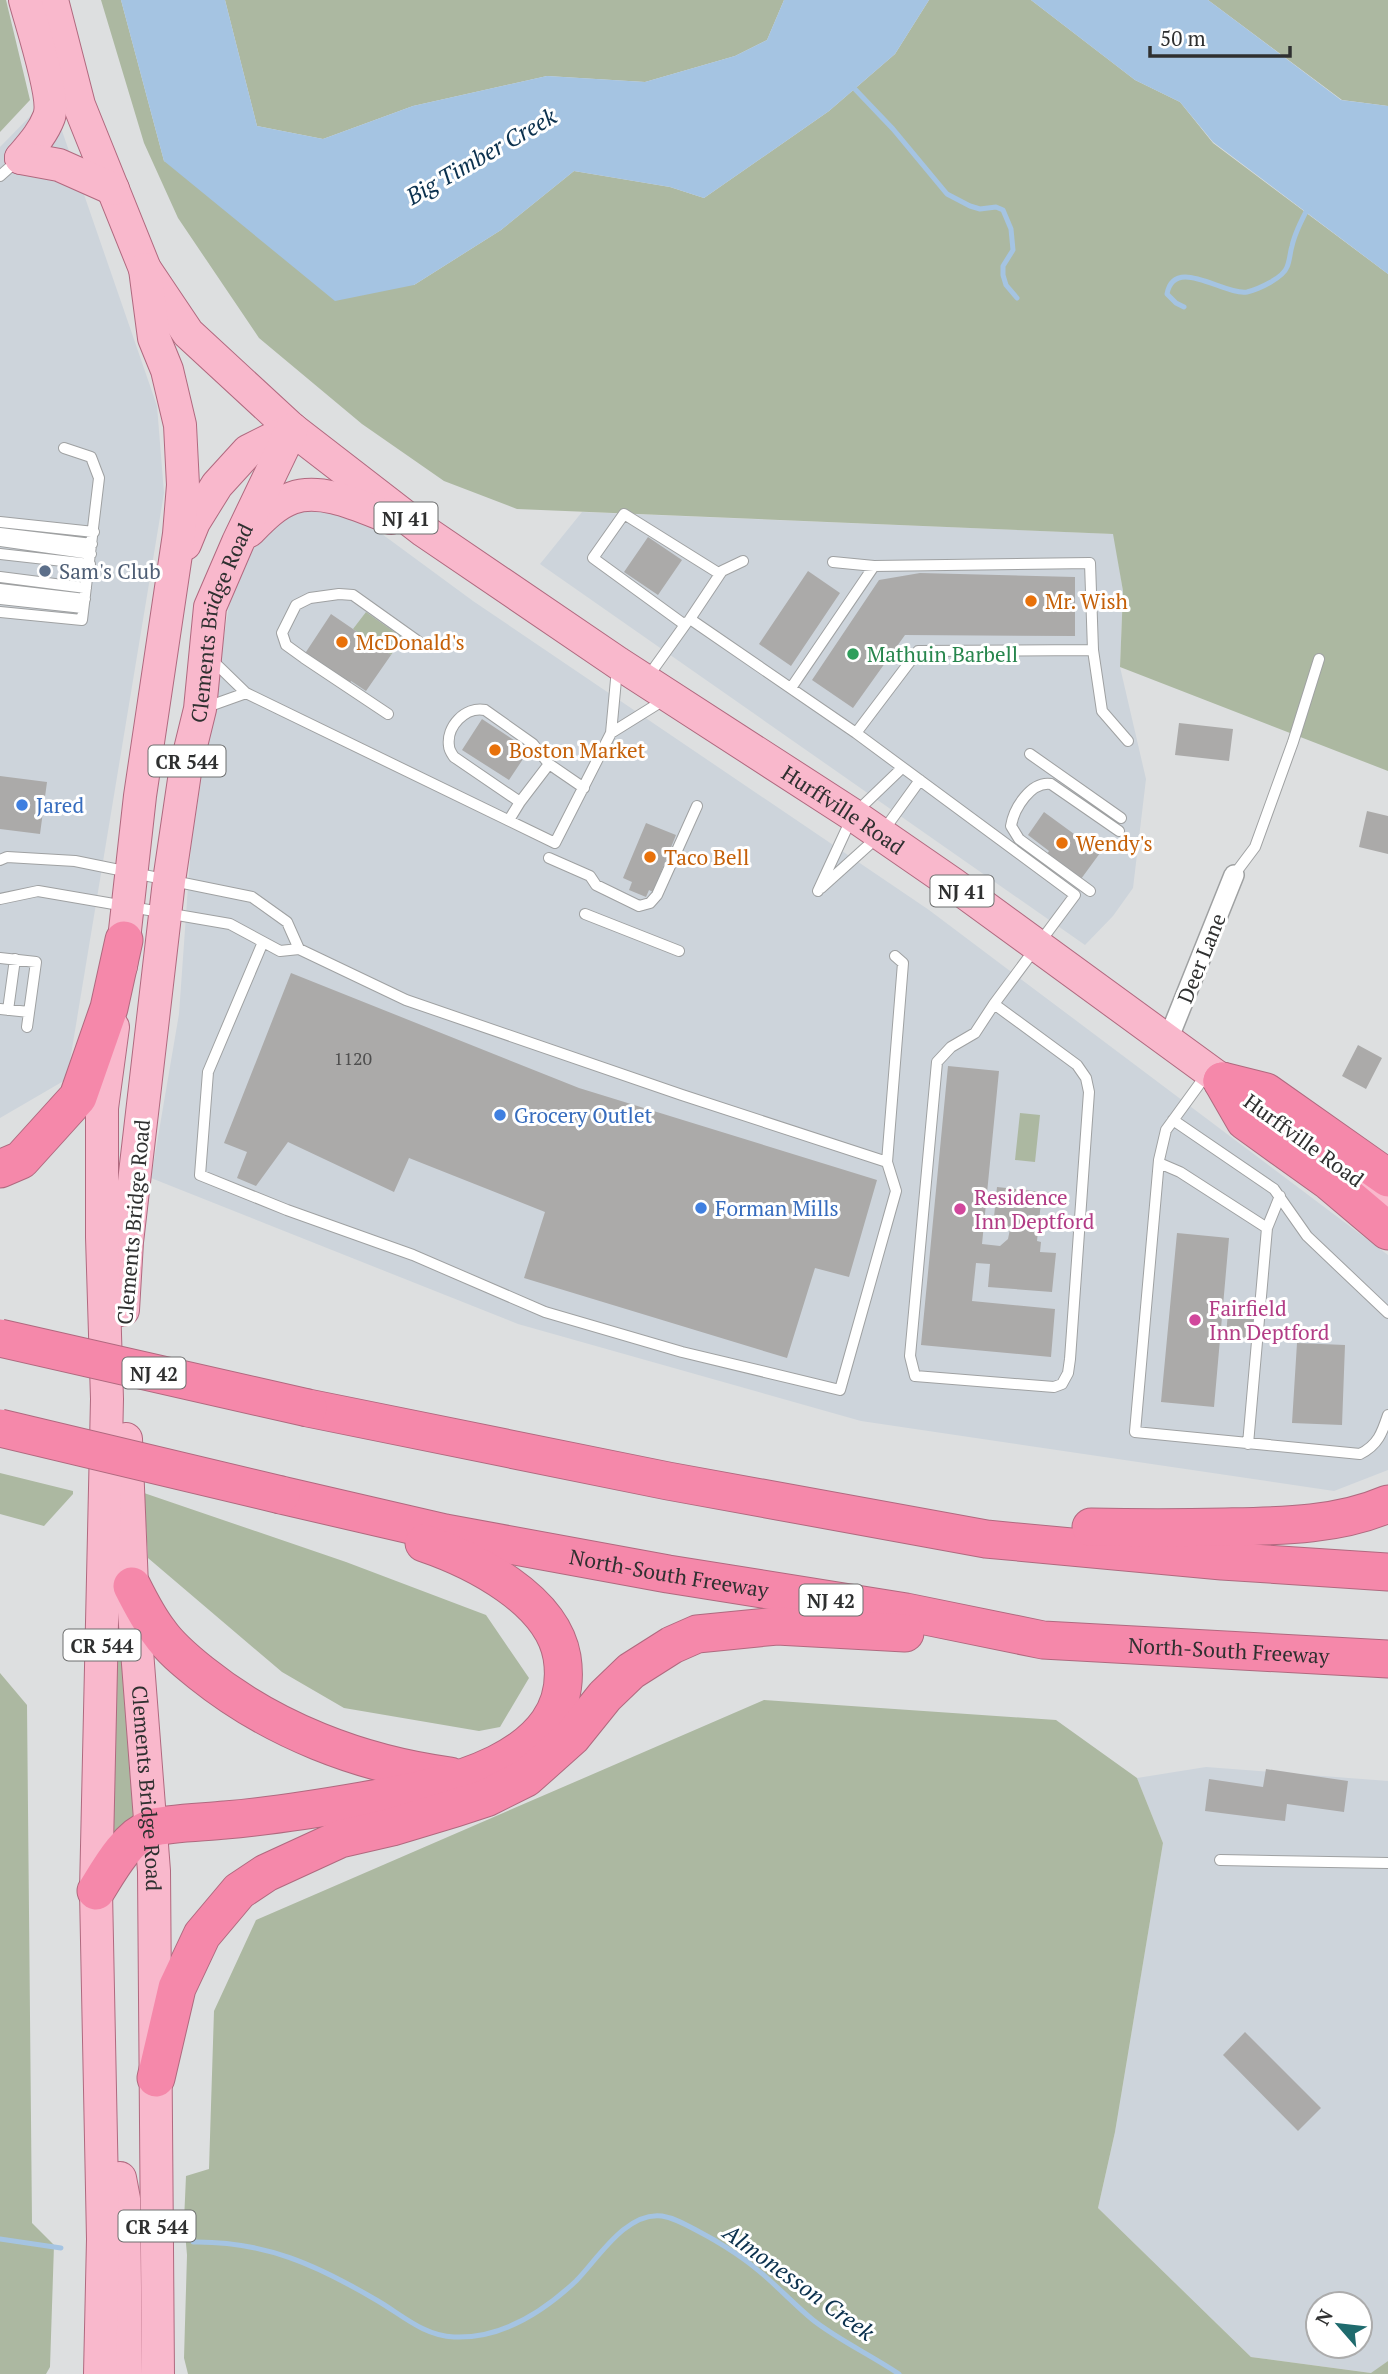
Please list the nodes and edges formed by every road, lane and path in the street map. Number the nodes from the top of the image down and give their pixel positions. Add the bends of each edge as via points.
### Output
1 (25, 0) edge
2 (52, 0) edge
3 (10, 167) edge
4 (113, 189) junction
5 (145, 269) junction
6 (292, 429) junction
7 (64, 447) dead end
8 (0, 522) edge
9 (424, 531) junction
10 (94, 532) junction
11 (0, 533) edge
12 (0, 541) edge
13 (238, 542) junction
14 (0, 554) edge
15 (91, 554) junction
16 (743, 562) dead end
17 (833, 562) dead end
18 (874, 566) junction
19 (720, 574) junction
20 (0, 577) edge
21 (172, 579) junction
22 (0, 589) edge
23 (85, 598) junction
24 (0, 599) edge
25 (0, 611) edge
26 (688, 622) junction
27 (419, 642) dead end
28 (1093, 650) junction
29 (206, 653) junction
30 (1319, 659) dead end
31 (618, 663) junction
32 (657, 688) junction
33 (791, 688) junction
34 (246, 693) junction
35 (200, 709) junction
36 (388, 714) dead end
37 (611, 733) junction
38 (856, 733) junction
39 (1128, 741) dead end
40 (1030, 754) dead end
41 (549, 765) junction
42 (902, 768) junction
43 (920, 780) junction
44 (584, 788) junction
45 (520, 802) junction
46 (697, 806) dead end
47 (853, 815) junction
48 (1121, 818) dead end
49 (509, 820) junction
50 (1119, 831) dead end
51 (881, 834) junction
52 (549, 858) dead end
53 (0, 860) edge
54 (132, 873) junction
55 (1234, 875) joint
56 (169, 881) junction
57 (1090, 891) dead end
58 (0, 899) edge
59 (164, 914) junction
60 (585, 914) dead end
61 (126, 923) junction
62 (262, 942) junction
63 (1038, 946) junction
64 (299, 949) junction
65 (679, 951) dead end
66 (895, 956) dead end
67 (0, 958) edge
68 (15, 959) junction
69 (994, 1004) junction
70 (4, 1009) edge
71 (29, 1012) junction
72 (27, 1027) dead end
73 (1167, 1042) junction
74 (1215, 1076) junction
75 (1173, 1120) junction
76 (887, 1162) junction
77 (1159, 1164) junction
78 (0, 1169) edge
79 (1388, 1178) edge
80 (1280, 1196) junction
81 (1388, 1200) edge
82 (1267, 1228) junction
83 (1388, 1231) edge
84 (1388, 1313) edge
85 (0, 1338) edge
86 (1388, 1415) edge
87 (0, 1428) edge
88 (1248, 1444) junction
89 (281, 1495) junction
90 (1388, 1504) edge
91 (986, 1539) junction
92 (1388, 1572) edge
93 (132, 1586) junction
94 (1043, 1640) junction
95 (1388, 1659) edge
96 (461, 1778) junction
97 (151, 1828) junction
98 (1220, 1860) dead end
99 (1388, 1863) edge
100 (96, 1891) junction
101 (101, 2077) junction
102 (156, 2078) junction
103 (100, 2374) edge
104 (126, 2374) edge
105 (158, 2374) edge

1 - 3 main road via 50,96 50,115 40,136
2 - 4 main road, Clements Bridge Road / NJ 41 via 79,105
3 - 4 main road via 59,165
4 - 5 main road, Clements Bridge Road / NJ 41
5 - 6 main road, Clements Bridge Road / NJ 41 via 188,333
5 - 21 main road, Clements Bridge Road / CR 544 via 154,338 180,425 183,485
6 - 9 main road, Hurffville Road / NJ 41
6 - 13 main road, Clements Bridge Road / CR 544
6 - 21 main road, Clements Bridge Road via 248,451 218,485 194,522
7 - 10 lane via 90,457 99,478
8 - 10 lane
9 - 13 main road via 331,495 293,497 271,510
9 - 31 main road, Hurffville Road / NJ 41
10 - 15 lane
11 - 15 lane
12 - 15 lane
13 - 29 main road, Clements Bridge Road / CR 544 via 210,607
14 - 15 lane
15 - 23 lane
16 - 19 lane
17 - 18 lane
18 - 28 lane via 1090,563
18 - 33 lane
19 - 26 lane
19 - 26 lane via 624,514 593,558
20 - 23 lane
21 - 54 main road, Clements Bridge Road / CR 544
22 - 23 lane
23 - 24 lane
23 - 25 lane via 82,620
26 - 32 lane
26 - 33 lane
27 - 36 lane via 353,596 339,594 296,605 282,633 286,645
28 - 38 lane via 918,651
28 - 39 lane via 1102,711
29 - 34 lane
29 - 35 main road, Clements Bridge Road / CR 544
30 - 55 lane via 1255,847
31 - 32 main road, Hurffville Road / NJ 41
31 - 37 lane
32 - 37 lane
32 - 47 main road, Hurffville Road / NJ 41
33 - 38 lane
34 - 35 lane
34 - 49 lane
35 - 56 main road, Clements Bridge Road / CR 544 via 186,766
37 - 44 lane
38 - 42 lane
40 - 48 lane
41 - 44 lane
41 - 45 lane
41 - 45 lane via 533,744 485,710 468,710 460,718 451,732 449,746 454,757
42 - 43 lane
42 - 47 lane
43 - 51 lane
43 - 63 lane via 1075,895
44 - 49 lane via 555,843
45 - 49 lane
46 - 52 lane via 650,903 639,906
47 - 51 main road, Hurffville Road / NJ 41
47 - 51 lane via 818,891
50 - 57 lane via 1045,783 1034,786 1013,817 1011,826 1018,839
51 - 63 main road, Hurffville Road / NJ 41
53 - 54 lane via 75,861
54 - 56 lane
54 - 61 main road, Clements Bridge Road / CR 544
55 - 73 street, Deer Lane
56 - 59 main road, Clements Bridge Road / CR 544
56 - 64 lane via 252,897 287,922
58 - 61 lane via 38,891
59 - 61 lane
59 - 62 lane via 230,924
59 - 93 main road, Clements Bridge Road / CR 544 via 123,1295
60 - 65 lane
61 - 78 highway via 108,1008 78,1097 21,1160
61 - 100 main road, Clements Bridge Road / CR 544 via 102,1108 107,1399
62 - 64 lane via 280,951
62 - 76 lane via 208,1072 200,1175 413,1255 545,1312 682,1352 841,1390 896,1191
63 - 69 lane
63 - 73 main road, Hurffville Road / NJ 41
64 - 76 lane via 406,1000
66 - 76 lane via 903,963
67 - 68 lane
68 - 70 lane
68 - 71 lane via 36,962
69 - 69 lane via 1077,1065 1089,1092 1070,1359 1062,1384 1054,1387 915,1376 910,1356 937,1062 951,1046 975,1032
70 - 71 lane
71 - 72 lane
73 - 74 main road, Hurffville Road / NJ 41
74 - 75 lane
74 - 79 highway via 1266,1092
74 - 81 main road, Hurffville Road / NJ 41
74 - 83 highway via 1245,1121
75 - 77 lane via 1163,1138
75 - 80 lane
77 - 82 lane via 1180,1172
77 - 88 lane via 1135,1432
80 - 82 lane
80 - 84 lane via 1307,1236
82 - 88 lane
85 - 91 highway, NJ 42, bridge via 308,1408
86 - 88 lane via 1379,1440 1360,1454
87 - 89 highway, North-South Freeway / NJ 42, bridge
89 - 94 highway, North-South Freeway / NJ 42 via 445,1533
89 - 96 highway via 429,1545 486,1570 539,1611 561,1655 563,1678 553,1713 526,1746 506,1760
90 - 91 highway via 1323,1522 1082,1527
91 - 92 highway, NJ 42 via 1222,1562
93 - 96 highway via 167,1642 247,1706 303,1737 410,1771
93 - 97 main road, Clements Bridge Road / CR 544
94 - 95 highway, North-South Freeway / NJ 42
94 - 102 highway via 777,1626 697,1633 672,1644 619,1682 572,1737 526,1778 455,1808 340,1839 239,1891 202,1935 188,1960
96 - 97 highway via 416,1792 297,1813
97 - 100 highway via 122,1850
97 - 102 main road, Clements Bridge Road / CR 544
98 - 99 lane
100 - 101 main road, Clements Bridge Road / CR 544
101 - 103 main road, Clements Bridge Road / CR 544
101 - 104 main road via 124,2199
102 - 105 main road, Clements Bridge Road / CR 544

